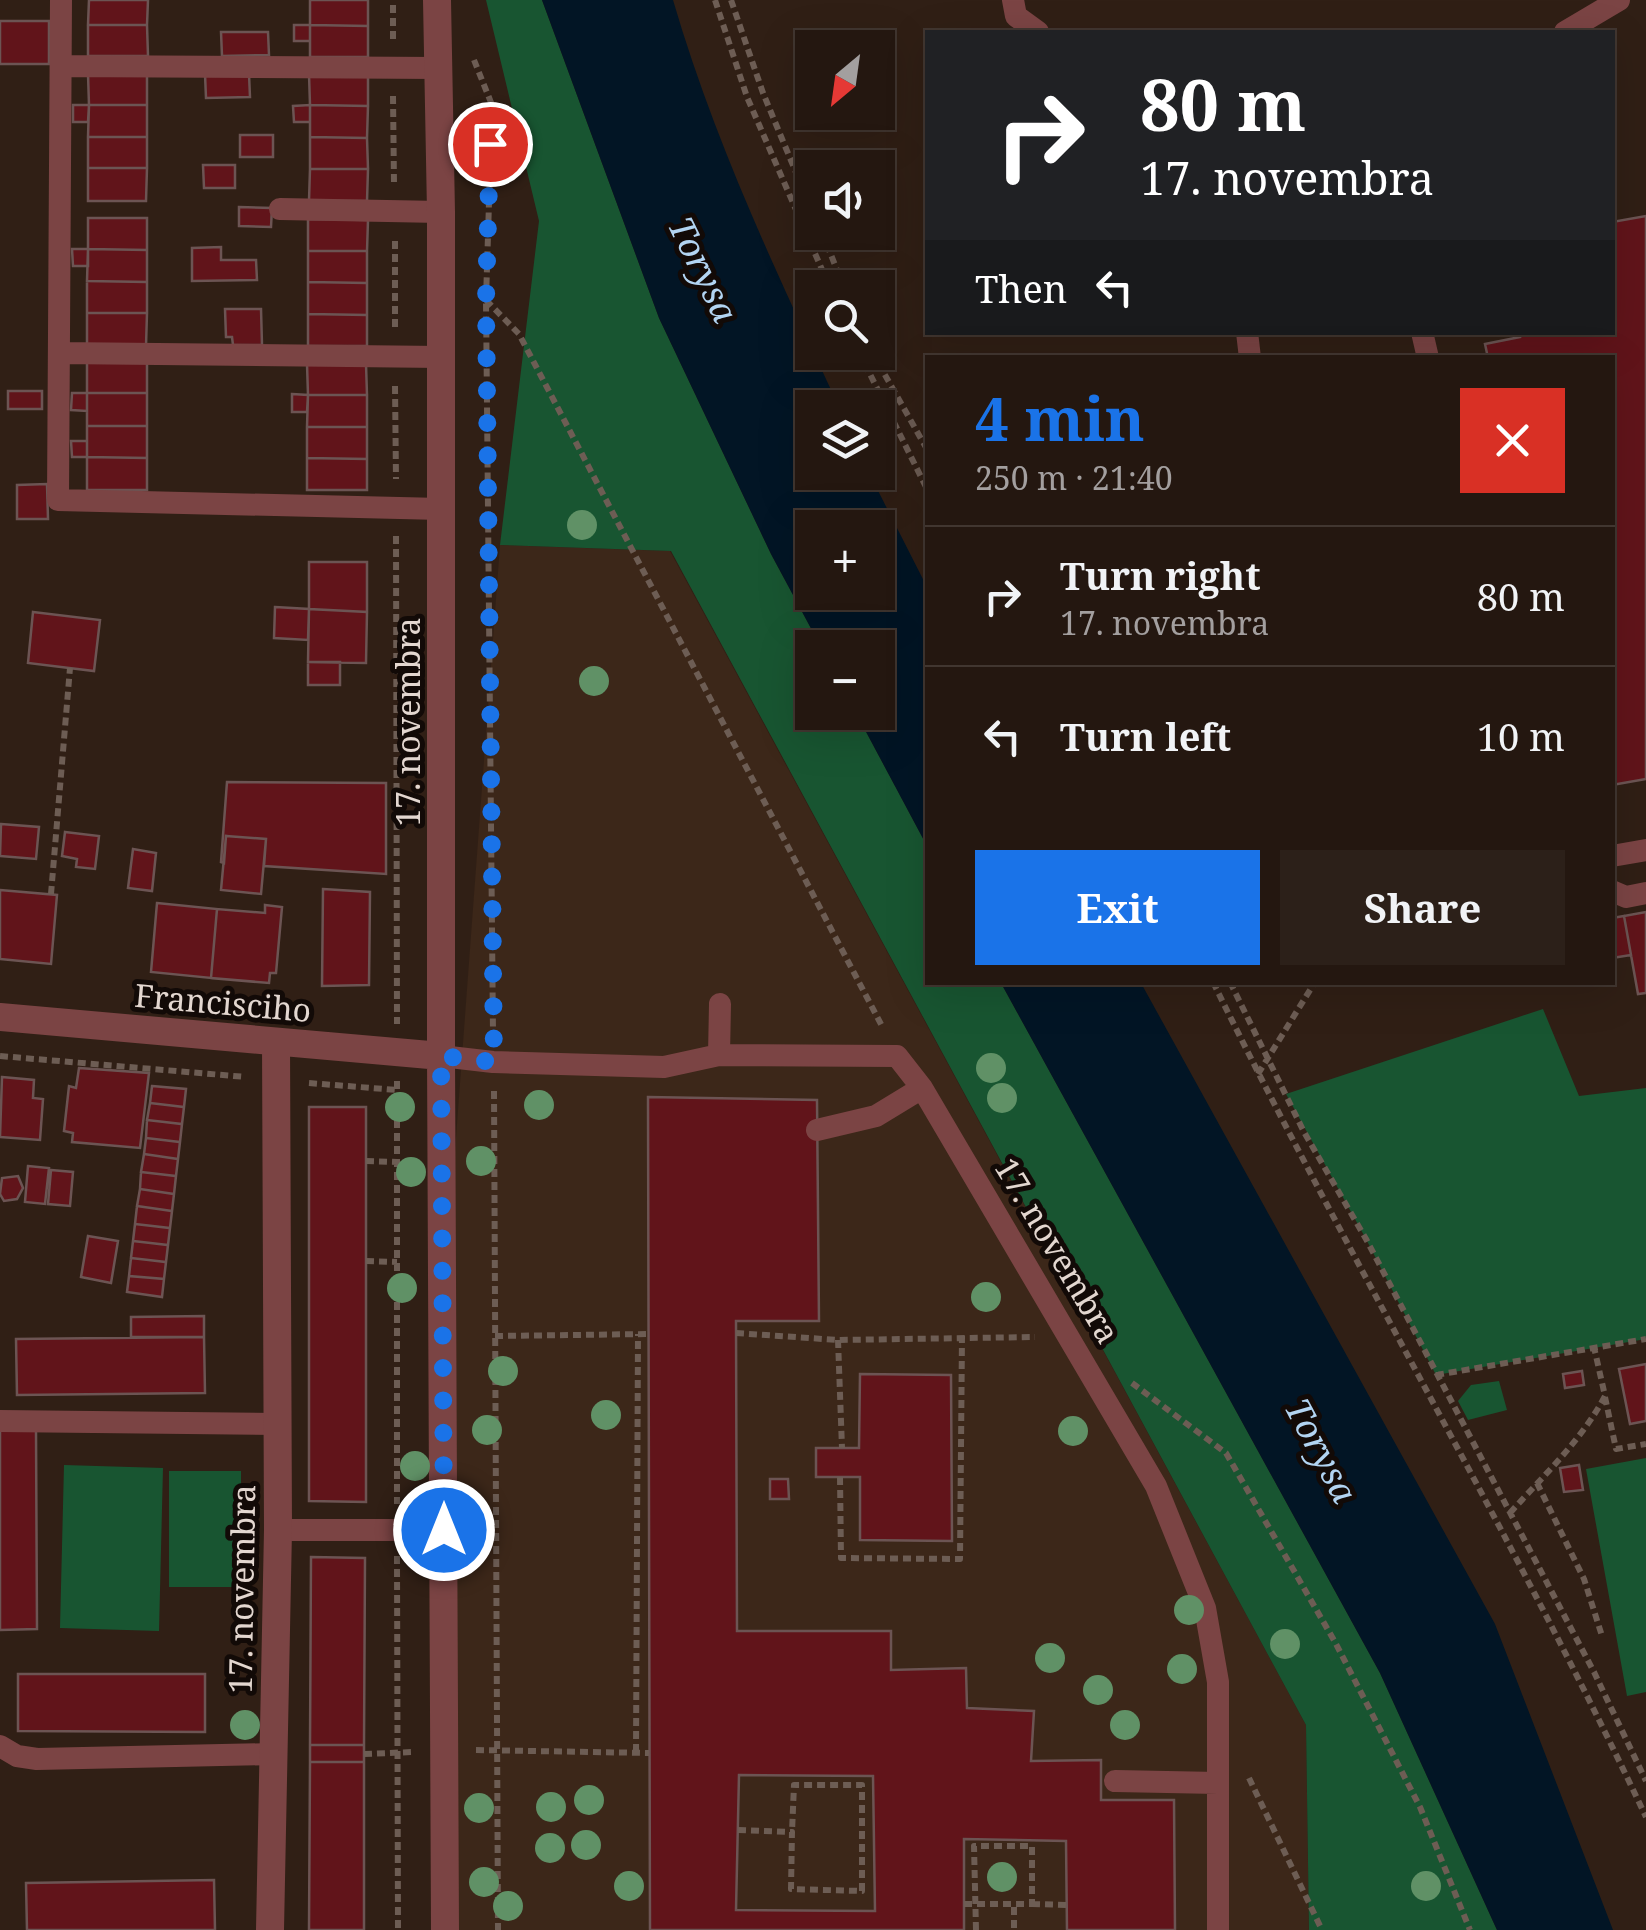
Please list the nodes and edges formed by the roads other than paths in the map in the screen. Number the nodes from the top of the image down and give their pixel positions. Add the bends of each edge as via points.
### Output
1 (62, 0) edge
2 (437, 0) edge
3 (1013, 0) edge
4 (1618, 0) edge
5 (1035, 30) edge
6 (1568, 30) edge
7 (61, 66) junction
8 (441, 68) junction
9 (280, 209) dead end
10 (442, 212) junction
11 (59, 353) junction
12 (442, 357) junction
13 (441, 509) junction
14 (1646, 850) edge
15 (1615, 855) edge
16 (1615, 892) edge
17 (1646, 893) edge
18 (720, 1004) dead end
19 (0, 1018) edge
20 (276, 1042) junction
21 (719, 1055) junction
22 (441, 1056) junction
23 (922, 1088) junction
24 (817, 1130) dead end
25 (0, 1421) edge
26 (278, 1424) junction
27 (278, 1530) junction
28 (444, 1530) junction
29 (0, 1746) edge
30 (273, 1754) junction
31 (1116, 1781) dead end
32 (1218, 1782) junction
33 (270, 1930) edge
34 (446, 1930) edge
35 (1218, 1930) edge

1 - 7 lane
2 - 8 street, 17. novembra
3 - 5 lane via 1016,16
4 - 6 lane
7 - 8 lane
7 - 11 lane
8 - 10 street, 17. novembra
9 - 10 lane
10 - 12 street, 17. novembra
11 - 12 lane
11 - 13 lane via 58,500
12 - 13 street, 17. novembra
13 - 22 street, 17. novembra
14 - 15 lane
16 - 17 lane
18 - 21 lane
19 - 20 street, Francisciho
20 - 22 street, Francisciho
20 - 26 street, 17. novembra
21 - 22 lane via 664,1067
21 - 23 lane, 17. novembra via 898,1056
22 - 28 street, 17. novembra
23 - 24 lane via 876,1116
23 - 32 lane, 17. novembra via 1156,1486 1205,1608 1218,1682
25 - 26 lane
26 - 27 street, 17. novembra
27 - 28 lane
27 - 30 street, 17. novembra
28 - 34 street, 17. novembra
29 - 30 lane via 37,1760
30 - 33 street, 17. novembra
31 - 32 lane
32 - 35 lane, 17. novembra

